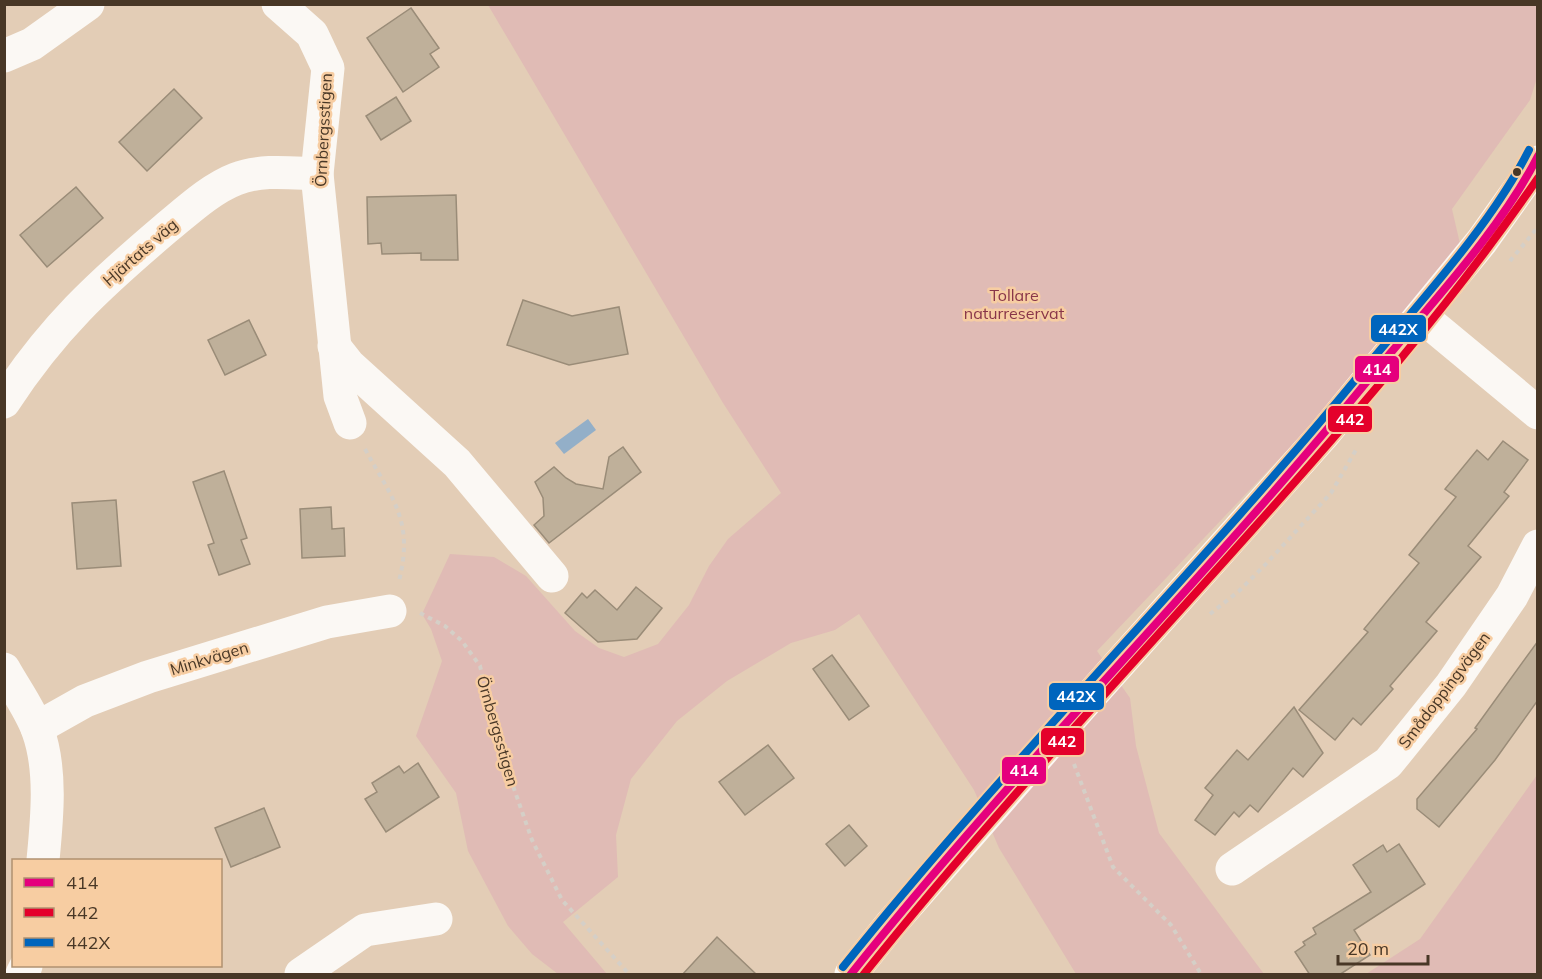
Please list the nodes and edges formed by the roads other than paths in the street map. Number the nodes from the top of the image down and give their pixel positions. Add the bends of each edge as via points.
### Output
1 (88, 4) edge
2 (278, 4) edge
3 (4, 56) edge
4 (1536, 161) edge
5 (317, 174) junction
6 (1421, 316) junction
7 (334, 346) junction
8 (4, 402) edge
9 (1538, 413) edge
10 (350, 423) road end
11 (1538, 546) edge
12 (552, 576) dead end
13 (390, 611) road end
14 (4, 669) edge
15 (37, 728) junction
16 (43, 859) edge
17 (1232, 869) dead end
18 (436, 919) dead end
19 (301, 975) edge
20 (851, 975) edge

1 - 3 street via 32,45
2 - 5 street, Örnbergsstigen via 312,34 328,68
4 - 6 street via 1482,241
5 - 7 street, Örnbergsstigen
5 - 8 street, Hjärtats väg via 258,173 235,179 192,207 78,306 47,340
6 - 9 street
6 - 20 street via 1324,434 891,924
7 - 10 street, Örnbergsstigen via 339,396
7 - 12 street via 349,365 457,463
11 - 17 street, Smådoppingvägen via 1512,596 1451,686 1388,764
13 - 15 street, Minkvägen via 327,622 148,677 85,701
14 - 15 street
15 - 16 street via 46,756
18 - 19 street via 365,930

